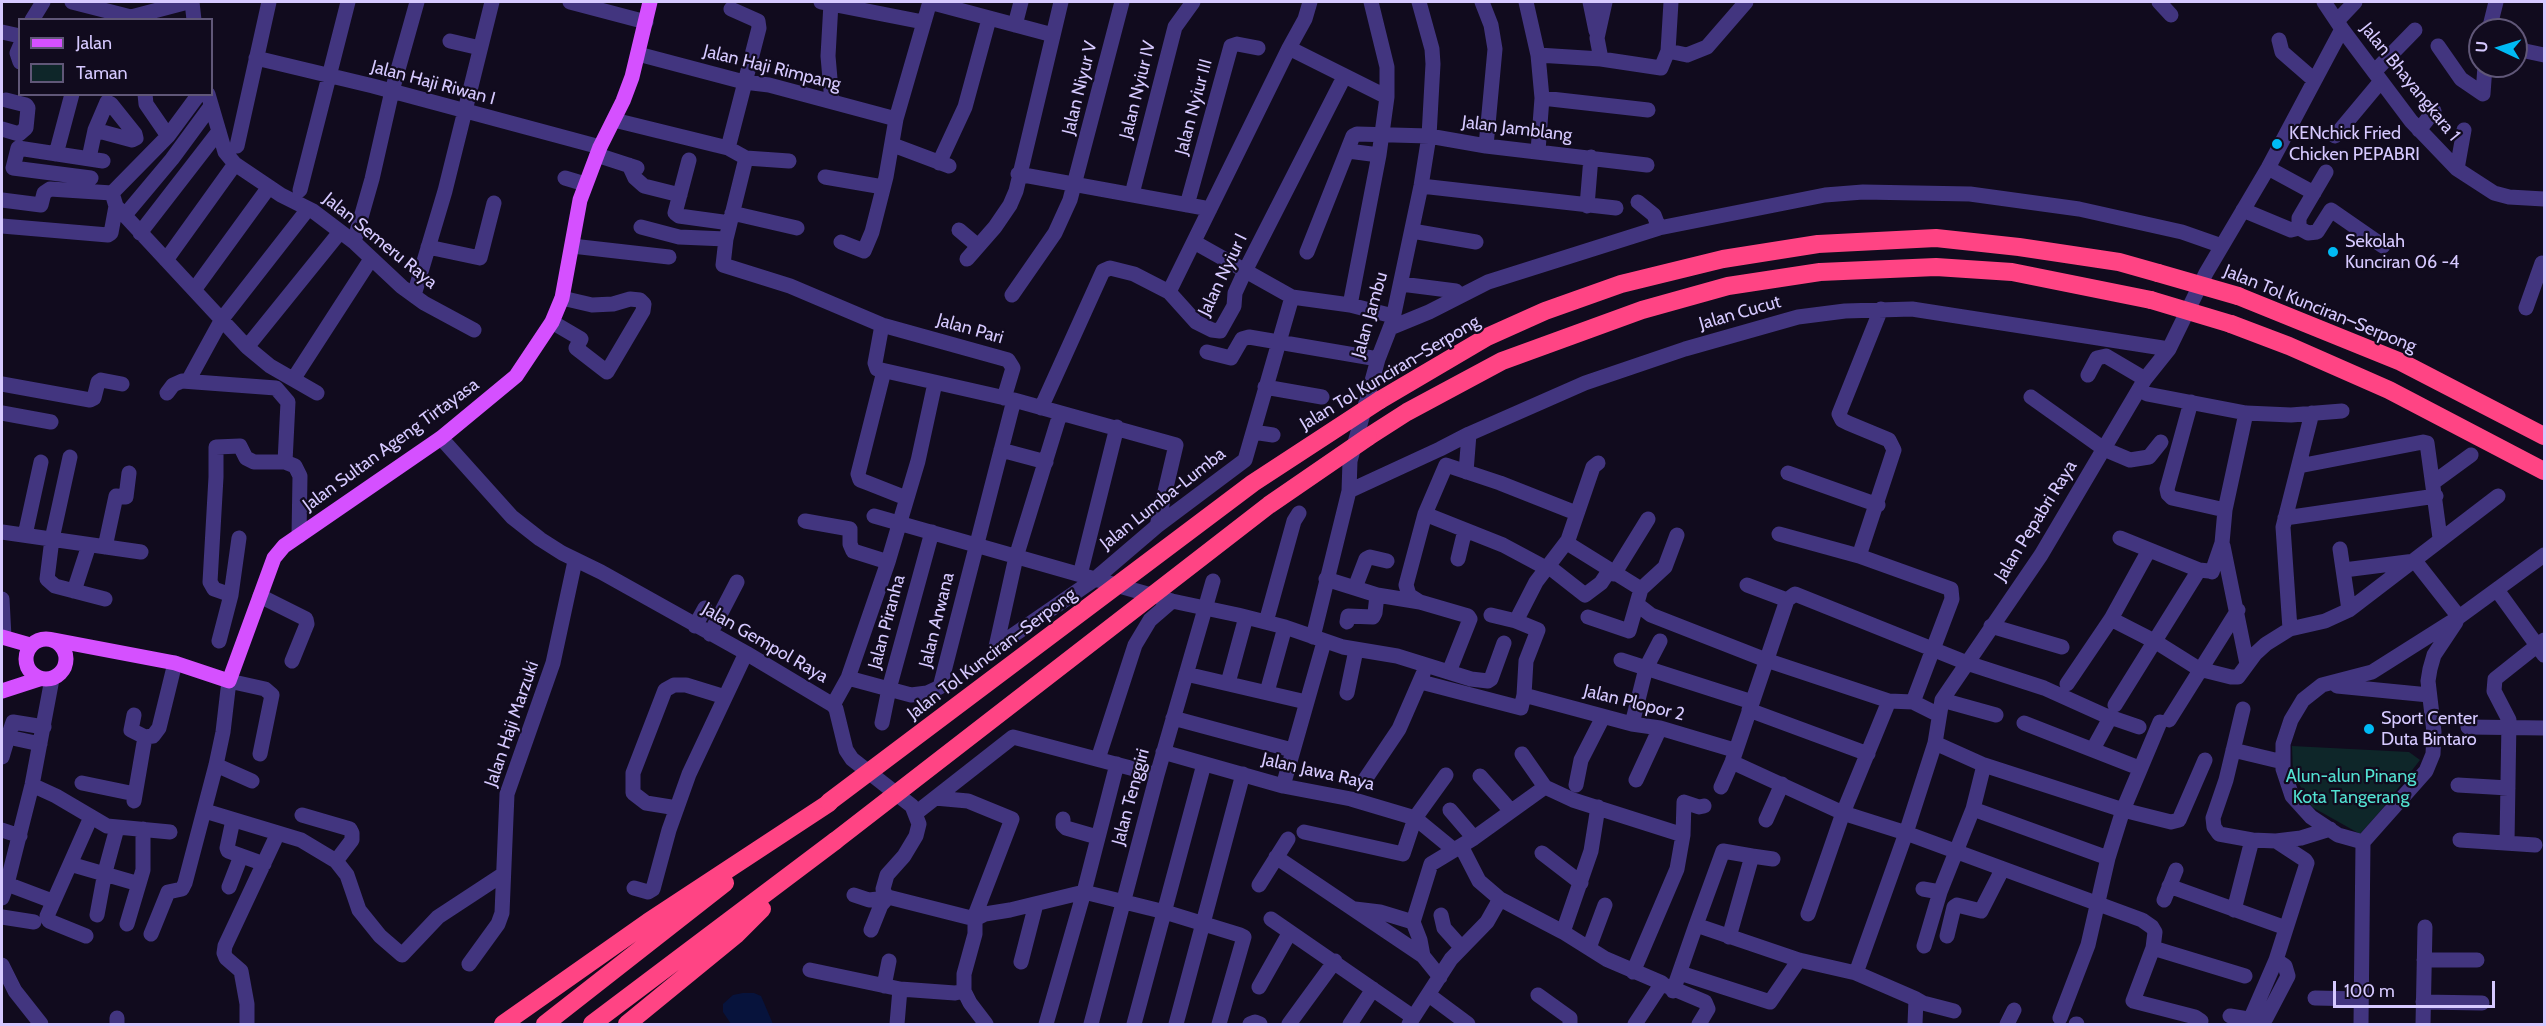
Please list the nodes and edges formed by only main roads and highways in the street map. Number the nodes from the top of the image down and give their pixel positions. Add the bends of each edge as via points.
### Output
1 (650, 2) edge
2 (2544, 436) edge
3 (2544, 471) edge
4 (3, 637) edge
5 (54, 640) junction
6 (30, 645) junction
7 (46, 679) junction
8 (2, 692) edge
9 (829, 802) junction
10 (814, 858) junction
11 (503, 1024) edge
12 (545, 1024) edge
13 (592, 1024) edge
14 (627, 1024) edge

1 - 5 main road, Jalan Sultan Ageng Tirtayasa via 623,101 585,184 562,298 552,322 516,376 441,438 284,546 274,558 229,681 175,663
2 - 9 highway, Jalan Tol Kunciran–Serpong, bridge via 2401,362 2238,296 2108,260 1936,238 1818,244 1735,257 1620,284 1545,311 1487,337 1380,400 1252,483
3 - 10 highway, bridge via 2389,390 2289,346 2151,300 2012,272 1936,267 1820,272 1728,286 1642,310 1502,361 1407,412 1269,505
4 - 6 main road
5 - 6 main road via 41,639
5 - 7 main road via 65,652 66,660 59,675
6 - 7 main road via 25,660 32,675
7 - 8 main road
9 - 11 highway
9 - 12 highway, Jalan Tol Kunciran–Serpong
10 - 13 highway
10 - 14 highway via 737,934

